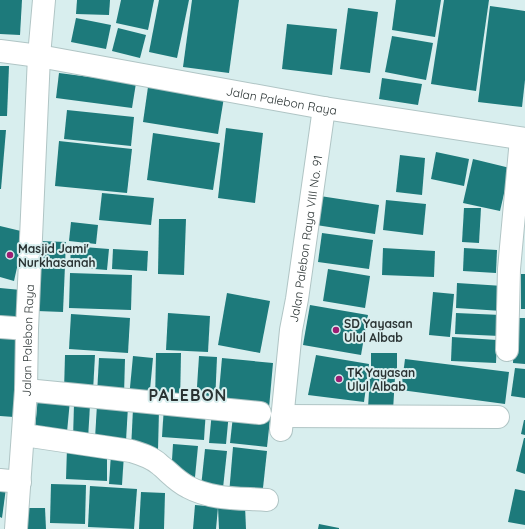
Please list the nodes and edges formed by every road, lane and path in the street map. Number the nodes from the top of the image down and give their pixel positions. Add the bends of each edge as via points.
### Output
1 (44, 0) edge
2 (0, 51) edge
3 (39, 56) junction
4 (324, 108) junction
5 (523, 139) edge
6 (0, 327) edge
7 (27, 329) junction
8 (507, 350) dead end
9 (26, 390) junction
10 (260, 413) dead end
11 (498, 417) dead end
12 (24, 435) junction
13 (10, 481) edge
14 (267, 500) dead end
15 (16, 529) edge

1 - 3 street, Jalan Palebon Raya
2 - 3 street
3 - 4 street, Jalan Palebon Raya
3 - 7 street, Jalan Palebon Raya
4 - 5 street, Jalan Palebon Raya
4 - 11 street, Jalan Palebon Raya VIII No. 91 via 291,330 282,423
5 - 8 street via 509,269
6 - 7 street
7 - 9 street, Jalan Palebon Raya
9 - 10 street
9 - 12 street, Jalan Palebon Raya
12 - 13 street, Jalan Palebon Raya
12 - 14 street via 131,451 145,455 188,487 208,495
13 - 15 street, Jalan Palebon Raya

